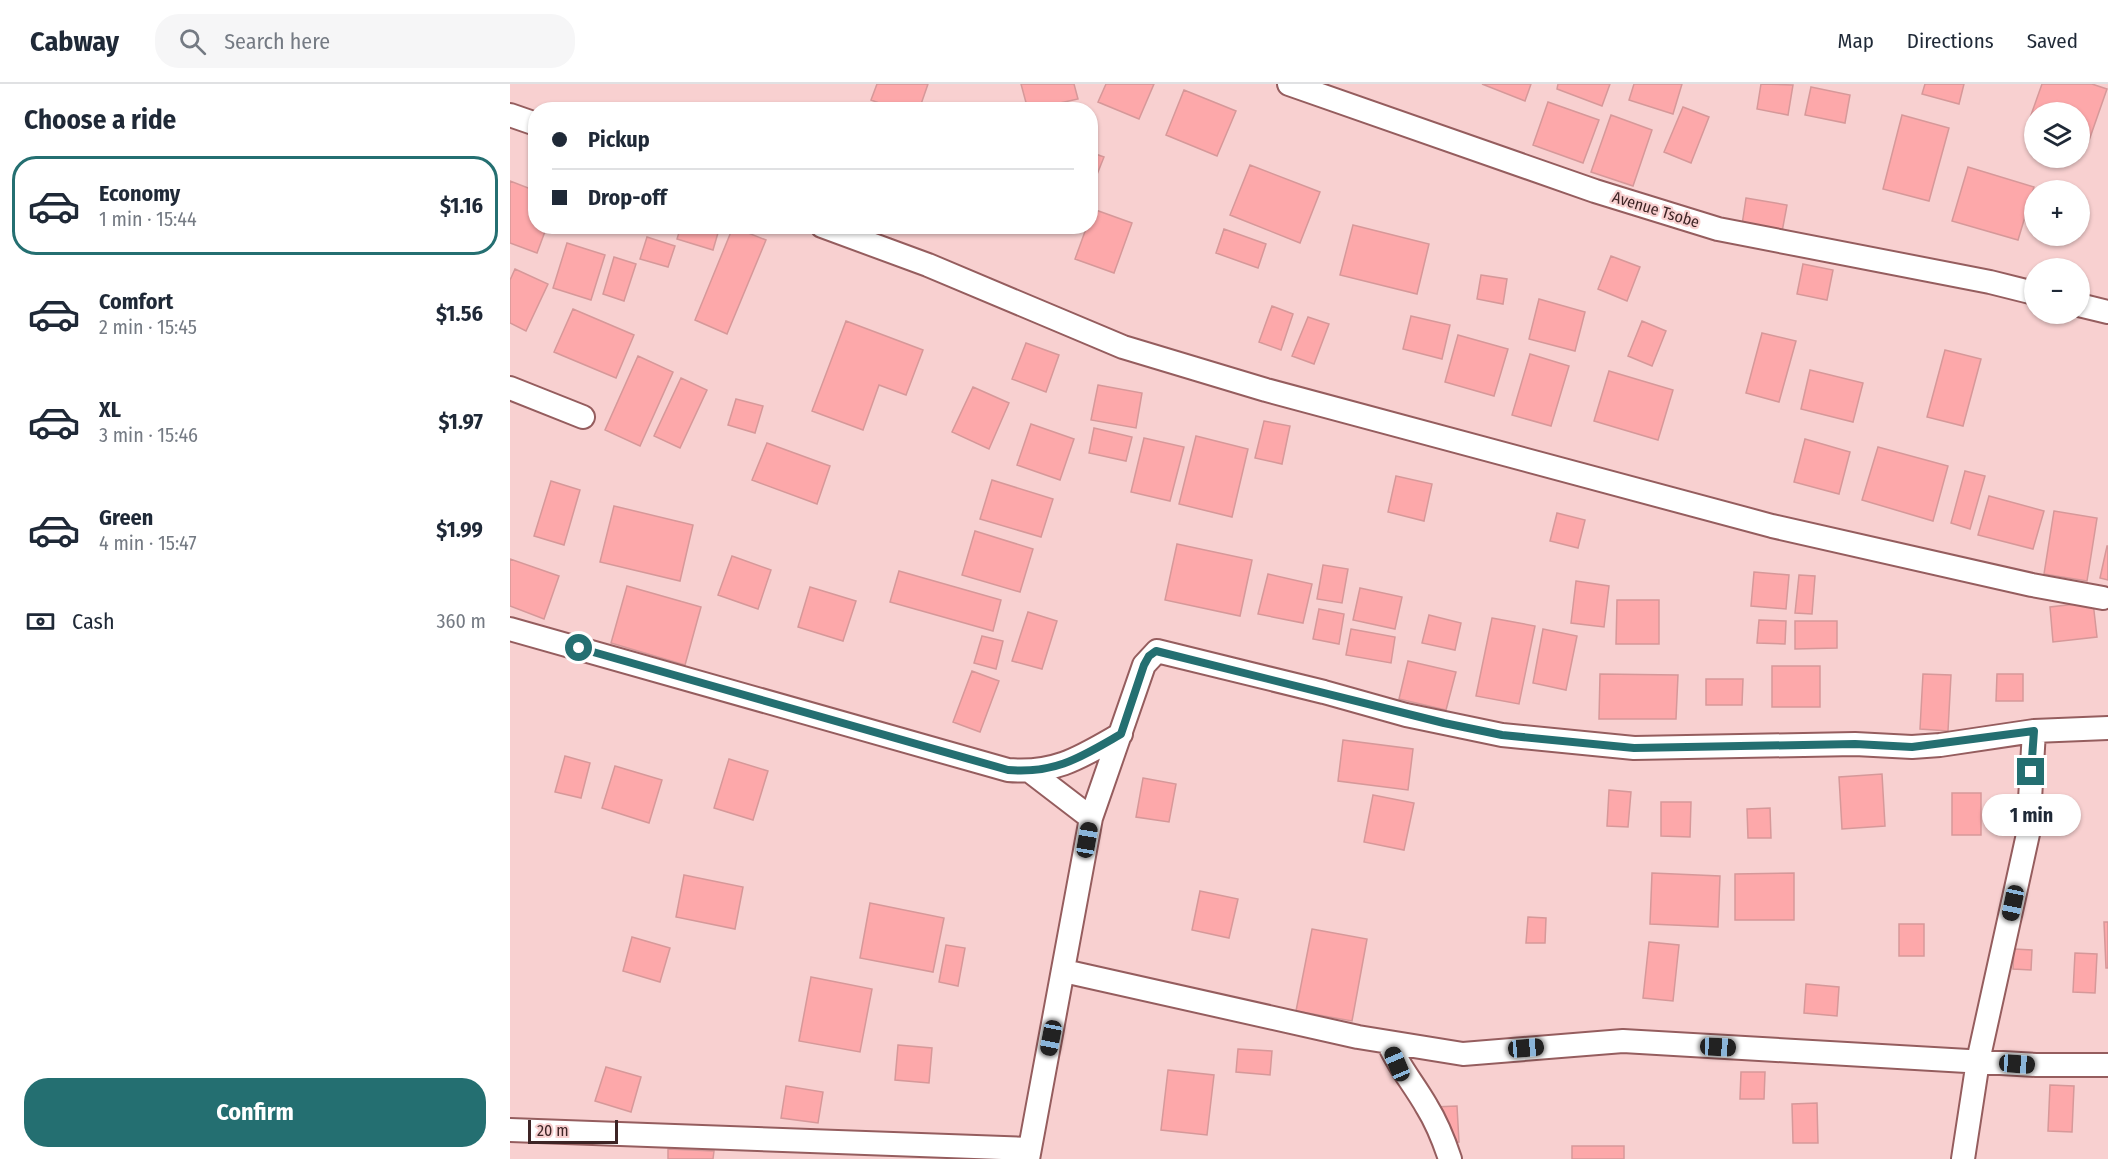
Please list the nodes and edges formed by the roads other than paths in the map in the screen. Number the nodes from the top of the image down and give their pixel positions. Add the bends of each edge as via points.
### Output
1 (1288, 84) edge
2 (510, 115) edge
3 (528, 121) edge
4 (844, 234) edge
5 (2024, 290) edge
6 (2090, 308) edge
7 (2108, 312) edge
8 (510, 388) edge
9 (583, 417) dead end
10 (2103, 598) dead end
11 (510, 629) edge
12 (2108, 728) edge
13 (2034, 731) junction
14 (1121, 734) junction
15 (1031, 772) junction
16 (1090, 818) junction
17 (1064, 971) junction
18 (1388, 1042) junction
19 (1978, 1061) junction
20 (2108, 1065) edge
21 (510, 1130) edge
22 (1029, 1154) edge
23 (1450, 1159) edge
24 (1963, 1159) edge

1 - 5 street, Avenue Tsobe via 1718,229
2 - 3 street
4 - 10 street via 1123,347 1266,390 1772,526
6 - 7 street
8 - 9 street
11 - 15 street via 1008,770
12 - 13 street
13 - 14 street via 1912,747 1855,744 1634,748 1502,735 1427,720 1156,651 1144,665
13 - 19 street via 2028,834
14 - 15 street via 1070,763
14 - 16 street
15 - 16 street
16 - 17 street
17 - 18 street
17 - 22 street
18 - 19 street via 1463,1054 1623,1041
18 - 23 street via 1397,1064 1427,1106
19 - 20 street
19 - 24 street
21 - 22 street

